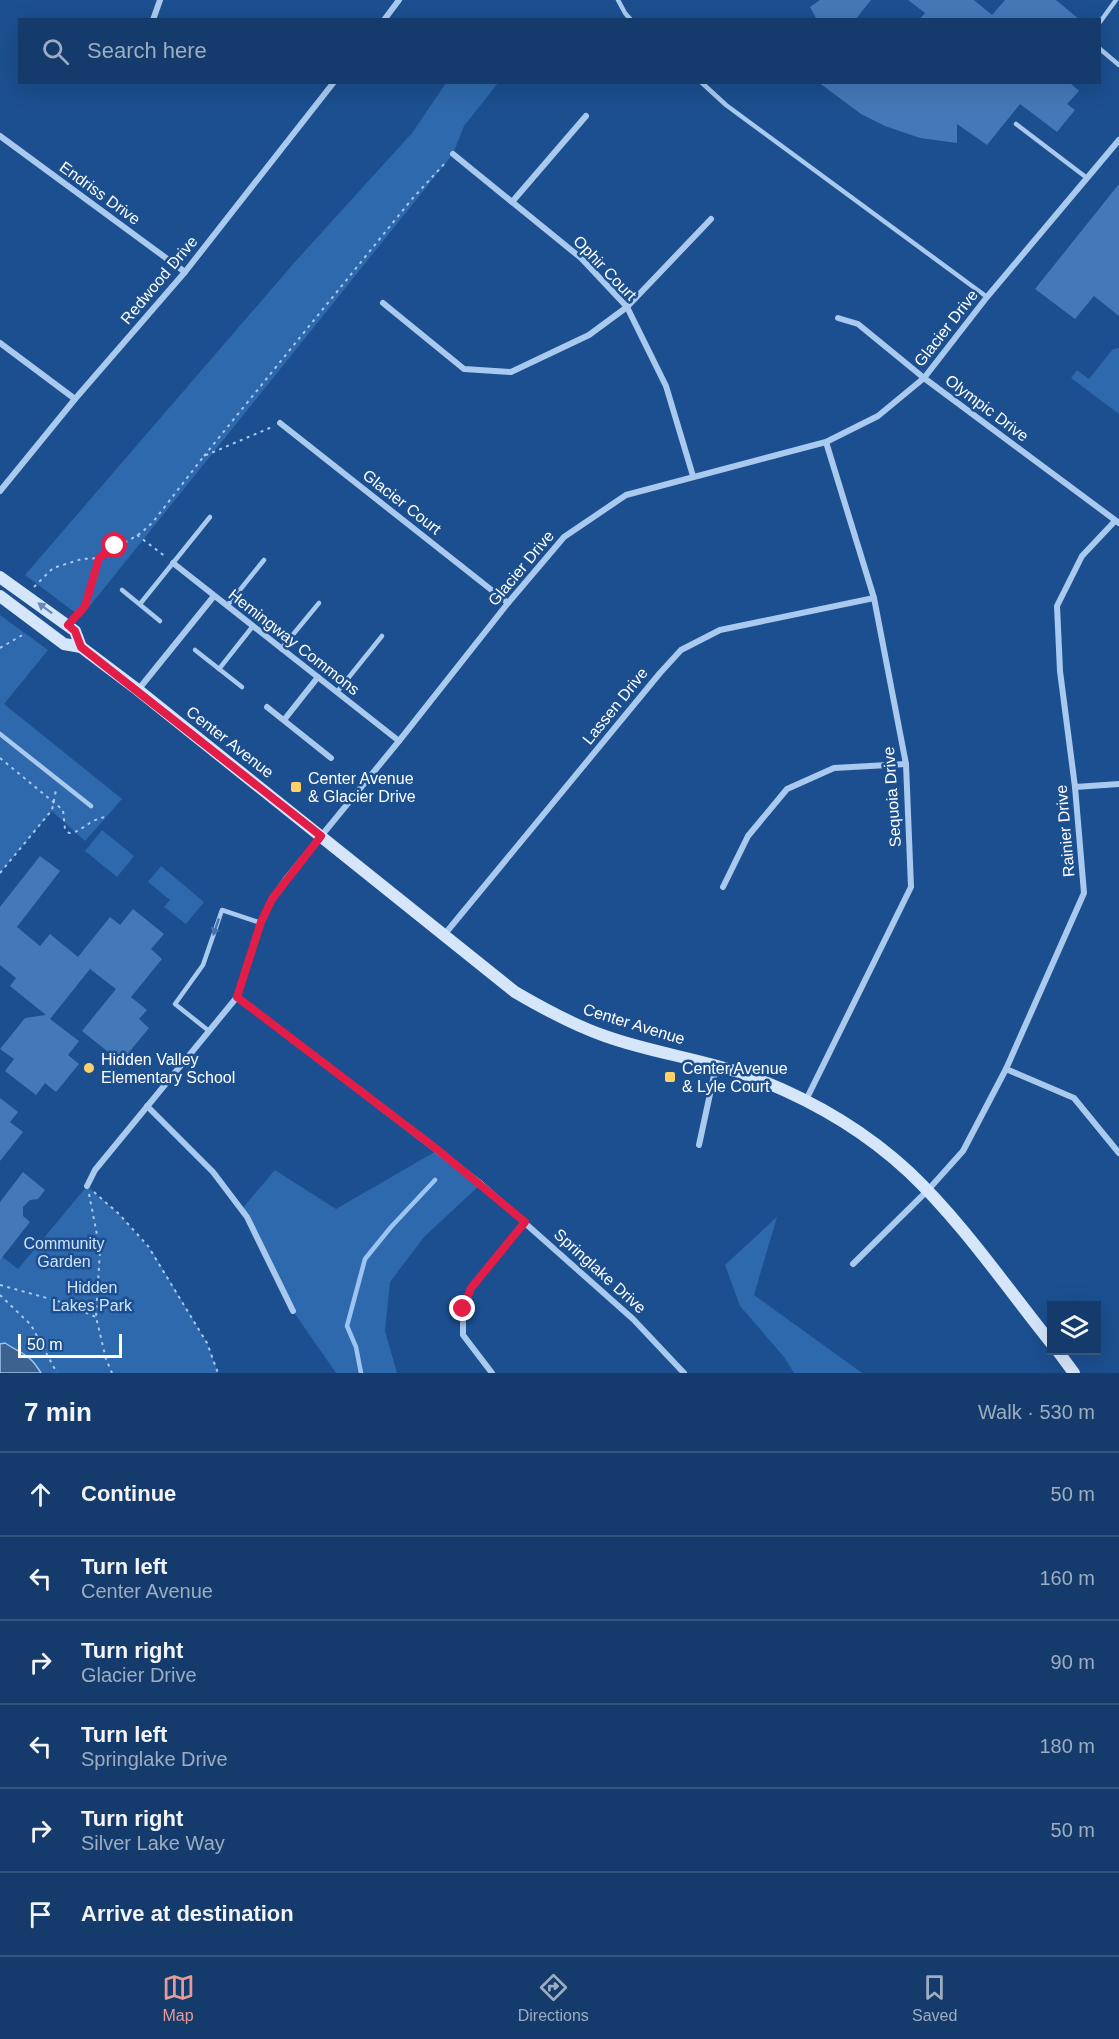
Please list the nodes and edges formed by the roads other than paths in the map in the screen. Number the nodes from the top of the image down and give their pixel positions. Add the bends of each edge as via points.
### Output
1 (160, 0) edge
2 (399, 0) edge
3 (618, 0) edge
4 (1116, 0) edge
5 (154, 18) edge
6 (386, 18) edge
7 (629, 18) edge
8 (1101, 21) edge
9 (1101, 50) edge
10 (1119, 65) edge
11 (332, 84) edge
12 (703, 84) edge
13 (586, 116) dead end
14 (1016, 124) dead end
15 (0, 136) edge
16 (1119, 140) edge
17 (453, 154) road end
18 (1087, 178) junction
19 (512, 202) junction
20 (711, 219) dead end
21 (185, 272) junction
22 (987, 297) junction
23 (383, 303) dead end
24 (627, 307) junction
25 (838, 318) dead end
26 (0, 342) edge
27 (924, 378) junction
28 (75, 399) junction
29 (280, 423) road end
30 (826, 442) junction
31 (693, 476) junction
32 (0, 491) edge
33 (210, 517) dead end
34 (1117, 522) edge
35 (264, 560) dead end
36 (173, 563) junction
37 (0, 577) edge
38 (122, 590) dead end
39 (0, 596) edge
40 (214, 596) junction
41 (874, 598) junction
42 (319, 603) dead end
43 (508, 603) junction
44 (140, 604) junction
45 (227, 606) junction
46 (160, 621) dead end
47 (253, 626) junction
48 (382, 636) dead end
49 (81, 647) junction
50 (281, 649) junction
51 (195, 650) dead end
52 (219, 669) junction
53 (318, 677) junction
54 (242, 687) dead end
55 (138, 690) junction
56 (337, 692) junction
57 (267, 707) dead end
58 (284, 720) junction
59 (0, 734) edge
60 (399, 741) junction
61 (331, 758) dead end
62 (906, 764) junction
63 (1119, 784) edge
64 (1075, 788) junction
65 (91, 806) dead end
66 (321, 836) junction
67 (723, 887) dead end
68 (261, 922) junction
69 (444, 935) junction
70 (237, 997) junction
71 (209, 1030) junction
72 (716, 1065) junction
73 (1006, 1069) junction
74 (806, 1100) junction
75 (147, 1106) junction
76 (699, 1145) dead end
77 (1119, 1153) edge
78 (87, 1186) road end
79 (928, 1190) junction
80 (525, 1222) junction
81 (853, 1264) dead end
82 (293, 1311) dead end
83 (1047, 1338) edge
84 (1060, 1355) edge
85 (492, 1373) edge
86 (684, 1373) edge
87 (1074, 1373) edge

1 - 5 street
2 - 6 street
3 - 7 lane
4 - 8 lane
9 - 10 lane
11 - 21 street, Redwood Drive
12 - 22 lane via 726,105
13 - 19 street
14 - 18 lane
15 - 21 street, Endriss Drive
16 - 18 street, Glacier Drive
17 - 19 street, Ophir Court
18 - 22 street, Glacier Drive
19 - 24 street, Ophir Court via 581,258
20 - 24 street
21 - 28 street, Redwood Drive
22 - 27 street, Glacier Drive
23 - 24 street via 464,369 511,372 589,335
24 - 31 street, Ophir Court via 666,386
25 - 27 street, Olympic Drive via 858,324
26 - 28 street
27 - 30 street, Glacier Drive via 878,416
27 - 34 street, Olympic Drive
28 - 32 street, Redwood Drive
29 - 43 street, Glacier Court
30 - 31 street, Glacier Drive
30 - 41 street, Sequoia Drive
31 - 43 street, Glacier Drive via 626,495 564,537
33 - 36 lane
34 - 64 street, Rainier Drive via 1082,556 1057,606 1060,671
35 - 45 lane
36 - 40 street, Hemingway Commons
36 - 44 lane
49 -> 37 street, Center Avenue via 75,631
38 - 44 lane
39 - 49 street, Center Avenue via 64,644
40 - 45 street, Hemingway Commons
40 - 55 street
41 - 62 street, Sequoia Drive
41 - 69 street, Lassen Drive via 720,630 681,650
42 - 50 lane
43 - 60 street, Glacier Drive
44 - 46 lane
45 - 47 street, Hemingway Commons
47 - 50 street, Hemingway Commons
47 - 52 lane
48 - 56 lane
49 - 55 street, Center Avenue
50 - 53 street, Hemingway Commons
51 - 52 lane
52 - 54 lane
53 - 56 street, Hemingway Commons
53 - 58 street
55 - 66 street, Center Avenue
56 - 60 street, Hemingway Commons
57 - 58 street
58 - 61 street
59 - 65 lane
60 - 66 street, Glacier Drive
62 - 67 street via 834,768 787,789 748,836
62 - 74 street, Sequoia Drive via 911,887
63 - 64 street
64 - 73 street, Rainier Drive via 1084,893
66 - 68 street, Glacier Drive via 272,899
66 - 69 street, Center Avenue
68 - 70 street, Glacier Drive
68 -> 71 lane via 222,910 203,965 175,1004
69 - 72 street, Center Avenue via 515,992 556,1016 606,1037
70 - 71 street, Glacier Drive
70 - 80 street, Springlake Drive via 438,1150
71 - 75 street, Glacier Drive
72 - 74 street, Center Avenue
72 - 76 street
73 - 77 street via 1074,1098
73 - 79 street, Rainier Drive via 963,1151
74 - 79 street, Center Avenue via 879,1146
75 - 78 street, Glacier Drive via 95,1170
75 - 82 street via 213,1172 247,1217
79 - 81 street, Rainier Drive
79 - 83 street, Center Avenue
80 - 85 street via 471,1288 463,1309 463,1335
80 - 86 street, Springlake Drive via 633,1319
84 - 87 street

